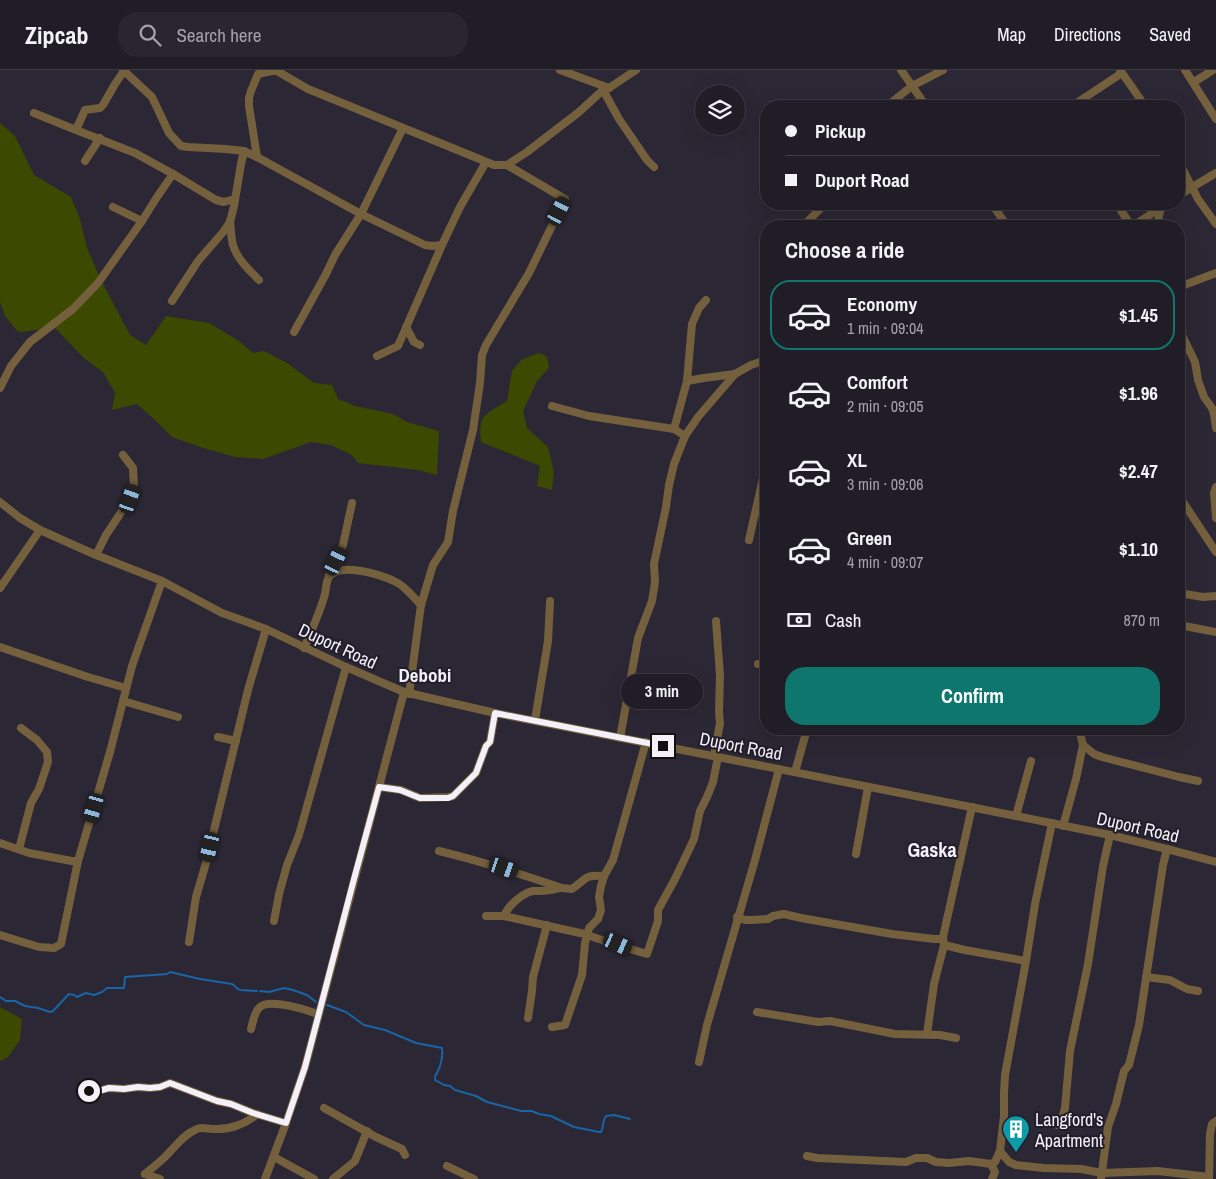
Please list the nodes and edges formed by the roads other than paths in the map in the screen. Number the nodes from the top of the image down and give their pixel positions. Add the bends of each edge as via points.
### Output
1 (123, 70) edge
2 (560, 70) edge
3 (901, 70) edge
4 (943, 70) edge
5 (1185, 70) edge
6 (1213, 70) edge
7 (632, 71) edge
8 (1121, 71) edge
9 (1194, 82) junction
10 (912, 86) junction
11 (606, 89) junction
12 (894, 100) edge
13 (922, 100) edge
14 (1080, 100) edge
15 (1141, 100) edge
16 (34, 113) dead end
17 (1216, 119) edge
18 (403, 128) junction
19 (76, 130) junction
20 (100, 138) junction
21 (244, 151) junction
22 (257, 157) junction
23 (85, 160) dead end
24 (486, 162) junction
25 (507, 166) junction
26 (654, 167) dead end
27 (1216, 172) edge
28 (173, 174) junction
29 (1185, 175) edge
30 (1191, 188) junction
31 (1185, 192) edge
32 (235, 199) junction
33 (113, 207) dead end
34 (819, 210) edge
35 (1156, 210) edge
36 (362, 214) junction
37 (808, 220) edge
38 (1141, 220) edge
39 (142, 221) junction
40 (230, 221) junction
41 (1216, 224) edge
42 (442, 245) junction
43 (1216, 273) edge
44 (259, 280) dead end
45 (1185, 285) edge
46 (706, 300) dead end
47 (172, 301) dead end
48 (406, 327) junction
49 (294, 332) dead end
50 (1185, 341) edge
51 (420, 345) dead end
52 (377, 356) dead end
53 (760, 361) edge
54 (735, 374) junction
55 (687, 381) junction
56 (0, 388) edge
57 (1214, 405) edge
58 (552, 406) dead end
59 (1216, 428) edge
60 (674, 429) junction
61 (685, 436) junction
62 (123, 455) dead end
63 (1216, 487) edge
64 (760, 491) edge
65 (0, 502) edge
66 (352, 503) dead end
67 (1185, 505) edge
68 (1216, 518) edge
69 (40, 530) junction
70 (749, 540) dead end
71 (1216, 552) edge
72 (96, 555) junction
73 (328, 577) junction
74 (162, 581) junction
75 (0, 588) edge
76 (1185, 594) edge
77 (1216, 596) edge
78 (550, 601) dead end
79 (421, 606) junction
80 (716, 621) dead end
81 (1185, 626) edge
82 (266, 629) junction
83 (1216, 632) edge
84 (0, 647) edge
85 (304, 648) junction
86 (346, 667) junction
87 (126, 688) junction
88 (406, 693) junction
89 (123, 701) junction
90 (495, 713) junction
91 (178, 717) dead end
92 (535, 720) junction
93 (21, 728) dead end
94 (805, 735) edge
95 (1080, 735) edge
96 (218, 737) dead end
97 (620, 738) junction
98 (236, 741) junction
99 (646, 742) junction
100 (1083, 745) junction
101 (716, 757) junction
102 (1031, 761) dead end
103 (779, 769) junction
104 (796, 772) junction
105 (1198, 781) dead end
106 (379, 787) junction
107 (868, 787) junction
108 (972, 807) junction
109 (1016, 816) junction
110 (1052, 823) junction
111 (1063, 826) junction
112 (1110, 835) junction
113 (0, 843) edge
114 (1167, 848) junction
115 (18, 849) junction
116 (439, 851) dead end
117 (856, 854) dead end
118 (78, 861) junction
119 (1216, 862) edge
120 (604, 876) junction
121 (530, 877) junction
122 (562, 888) junction
123 (534, 891) junction
124 (486, 916) dead end
125 (504, 916) junction
126 (738, 917) junction
127 (274, 921) dead end
128 (547, 925) junction
129 (588, 934) junction
130 (0, 935) edge
131 (189, 942) dead end
132 (944, 942) junction
133 (1026, 961) junction
134 (1146, 976) junction
135 (1198, 990) dead end
136 (757, 1012) dead end
137 (318, 1014) junction
138 (528, 1018) dead end
139 (552, 1027) dead end
140 (251, 1029) dead end
141 (927, 1034) junction
142 (956, 1038) dead end
143 (699, 1062) dead end
144 (89, 1091) dead end
145 (324, 1108) dead end
146 (257, 1114) junction
147 (1216, 1121) edge
148 (286, 1123) junction
149 (1057, 1125) dead end
150 (368, 1131) junction
151 (1000, 1151) junction
152 (405, 1154) dead end
153 (807, 1156) dead end
154 (274, 1158) junction
155 (991, 1164) junction
156 (447, 1166) dead end
157 (1101, 1176) edge
158 (1209, 1178) edge
159 (160, 1179) edge
160 (264, 1179) edge
161 (314, 1179) edge
162 (333, 1179) edge
163 (474, 1179) edge
164 (992, 1179) edge

1 - 19 street via 103,105 85,110
1 - 21 street via 152,97 169,133 181,146
2 - 11 street
3 - 10 street
4 - 10 street
5 - 9 street
6 - 9 street
7 - 11 street
8 - 14 street
8 - 15 street
9 - 17 street
10 - 12 street
10 - 13 street
11 - 25 street via 550,136
11 - 26 street via 619,119
16 - 19 street
18 - 22 street via 308,89 277,71 265,72 258,74 249,98
18 - 24 street
18 - 36 street
19 - 20 street
20 - 23 street
20 - 28 street
21 - 22 street
21 - 32 street
22 - 36 street
24 - 25 street
24 - 42 street
25 - 79 street via 565,199 529,273 482,355 472,430 448,542 433,565
27 - 30 street
28 - 32 street via 216,200
28 - 39 street
29 - 30 street
30 - 31 street
30 - 41 street
32 - 40 street
33 - 39 street
34 - 37 street
35 - 38 street
36 - 42 street via 425,245
36 - 49 street
39 - 56 street via 98,283 73,309 30,342 11,366
40 - 44 street via 236,252
40 - 47 street
42 - 48 street
43 - 45 street
46 - 55 street via 692,324
48 - 51 street via 414,342
48 - 52 street via 398,346
50 - 57 street via 1195,362 1204,397
53 - 54 street
54 - 55 street
54 - 61 street
55 - 60 street
57 - 59 street
58 - 60 street via 589,416
60 - 61 street
61 - 97 street via 669,485 654,564 652,601 638,638
62 - 72 street via 134,468 134,487
63 - 68 street
64 - 70 street
65 - 69 street, Duport Road
66 - 73 street via 343,545
67 - 71 street
69 - 72 street, Duport Road
69 - 75 street
72 - 74 street, Duport Road
73 - 79 street via 343,569 374,574 396,582
73 - 85 street via 325,594
74 - 82 street, Duport Road via 222,613
74 - 87 street
76 - 77 street
78 - 92 street via 548,641
79 - 88 street
80 - 101 street via 720,723
81 - 83 street
82 - 85 street, Duport Road
82 - 98 street
84 - 87 street
85 - 86 street, Duport Road
86 - 88 street, Duport Road
86 - 127 street via 299,836 287,865
87 - 89 street
88 - 90 street, Duport Road
88 - 106 street
89 - 91 street
89 - 118 street
90 - 92 street, Duport Road
90 - 106 street via 490,742 476,773 453,796 420,798 400,790
92 - 97 street, Duport Road
93 - 115 street via 47,752 48,762 31,803
94 - 104 street
95 - 100 street
96 - 98 street
97 - 99 street, Duport Road
98 - 131 street via 196,897
99 - 101 street, Duport Road
99 - 120 street via 613,860
100 - 105 street via 1102,757
100 - 111 street
101 - 103 street, Duport Road
101 - 129 street via 713,782 700,812 694,839 658,910 658,921 647,954
102 - 109 street
103 - 104 street, Duport Road
103 - 126 street
104 - 107 street, Duport Road
106 - 137 street
107 - 108 street, Duport Road
107 - 117 street
108 - 109 street, Duport Road
108 - 132 street
109 - 110 street, Duport Road
110 - 111 street, Duport Road
110 - 133 street
111 - 112 street, Duport Road
112 - 114 street, Duport Road
112 - 149 street via 1070,1051 1062,1119
113 - 115 street
114 - 119 street, Duport Road
114 - 134 street
115 - 118 street
116 - 121 street
118 - 130 street via 61,944 54,948 39,947
120 - 122 street via 585,878 572,889
120 - 129 street via 599,897 602,910
121 - 122 street
121 - 123 street
122 - 123 street
123 - 125 street via 512,904
124 - 125 street
125 - 128 street
126 - 132 street via 745,920 768,919 784,914
126 - 143 street
128 - 129 street
128 - 138 street via 533,977
129 - 139 street via 582,974 565,1025
132 - 133 street via 965,950
132 - 141 street
133 - 151 street via 1005,1075
134 - 135 street
134 - 157 street via 1139,1025 1108,1127
136 - 141 street via 830,1021 894,1034
137 - 140 street via 266,1004 256,1012
137 - 148 street
141 - 142 street
144 - 146 street via 150,1088 170,1083
145 - 150 street
146 - 148 street
146 - 159 street via 233,1128 194,1130 145,1174
147 - 158 street via 1210,1134
148 - 154 street
150 - 152 street via 402,1148
150 - 162 street via 355,1161
151 - 155 street
151 - 157 street via 1016,1165 1081,1169
153 - 155 street via 906,1162 928,1158 936,1162
154 - 160 street
154 - 161 street
155 - 164 street via 995,1172
156 - 163 street
157 - 158 street via 1158,1170

